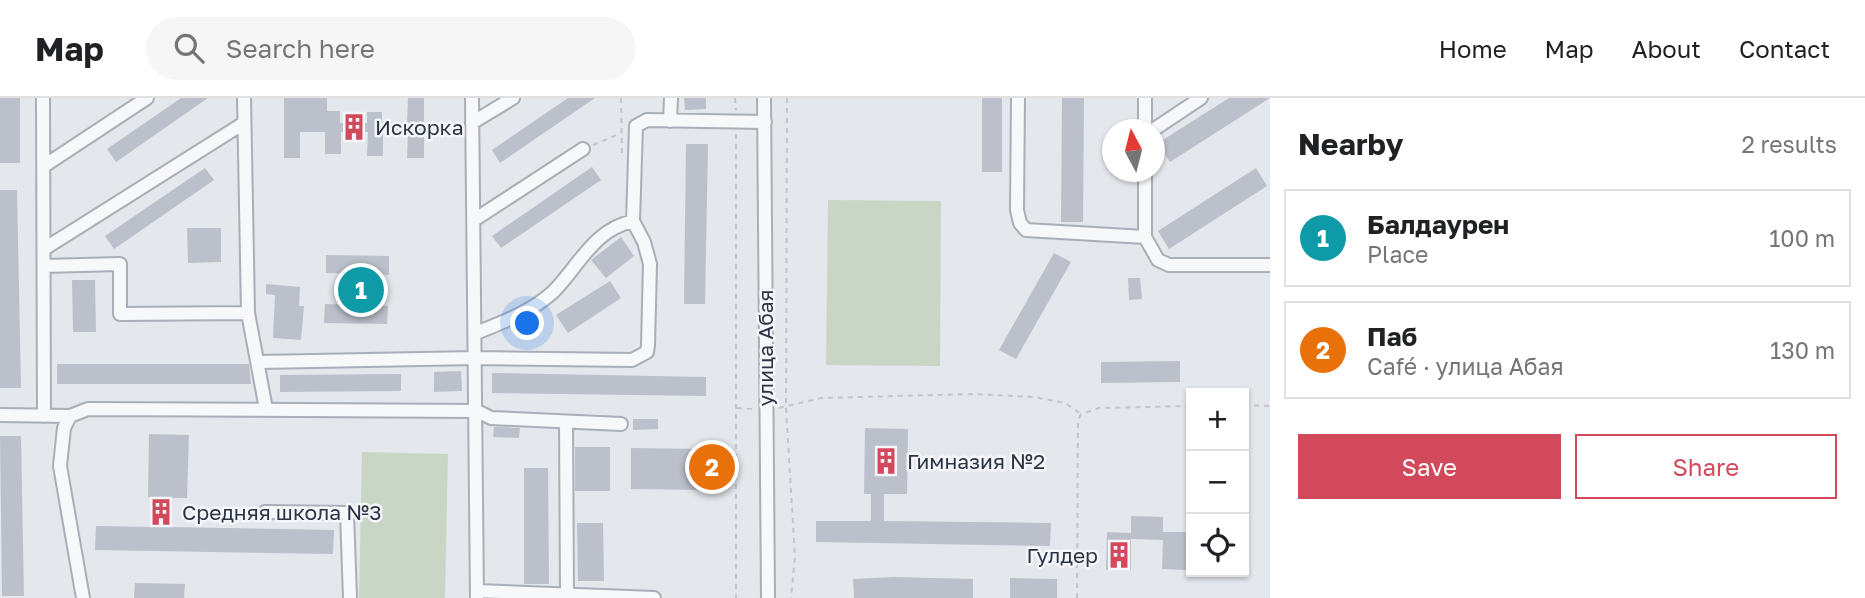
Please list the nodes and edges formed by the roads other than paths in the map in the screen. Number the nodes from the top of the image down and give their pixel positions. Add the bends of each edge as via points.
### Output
1 (43, 98) edge
2 (147, 98) edge
3 (244, 98) edge
4 (472, 98) edge
5 (513, 98) edge
6 (671, 98) edge
7 (764, 98) edge
8 (1018, 98) edge
9 (1145, 98) edge
10 (1201, 98) edge
11 (1145, 119) edge
12 (670, 121) junction
13 (765, 122) junction
14 (1165, 122) edge
15 (244, 123) junction
16 (472, 123) junction
17 (583, 149) road end
18 (44, 166) junction
19 (1145, 182) edge
20 (474, 220) junction
21 (633, 221) junction
22 (1145, 237) junction
23 (44, 249) junction
24 (1270, 265) edge
25 (44, 266) junction
26 (248, 313) junction
27 (476, 333) junction
28 (476, 358) junction
29 (259, 362) junction
30 (266, 409) junction
31 (477, 411) junction
32 (0, 415) edge
33 (44, 416) junction
34 (70, 416) junction
35 (566, 422) junction
36 (621, 424) dead end
37 (265, 512) dead end
38 (567, 593) junction
39 (477, 594) edge
40 (83, 598) edge
41 (350, 598) edge
42 (654, 598) edge
43 (768, 598) edge

1 - 18 street
2 - 18 street
3 - 15 street
4 - 16 street
5 - 16 street
6 - 12 street
7 - 13 street, улица Абая
8 - 22 street via 1020,223 1026,230
9 - 11 street
10 - 14 street
12 - 13 street
12 - 21 street via 640,122 634,131
13 - 43 street, улица Абая
15 - 23 street
15 - 26 street
16 - 20 street
17 - 20 street
18 - 23 street
19 - 22 street
20 - 27 street
21 - 27 street via 588,246 568,275 534,306
21 - 28 street via 650,264 647,352 632,360
22 - 24 street via 1158,260 1169,265
23 - 25 street
25 - 26 street via 120,264 120,314
25 - 33 street
26 - 29 street
27 - 28 street
28 - 29 street
28 - 31 street
29 - 30 street
30 - 31 street
30 - 34 street via 88,409
31 - 35 street via 491,418
31 - 39 street
32 - 33 street
33 - 34 street
34 - 40 street via 64,428 60,466
35 - 36 street
35 - 38 street
37 - 41 street via 347,513
38 - 39 street
38 - 42 street

